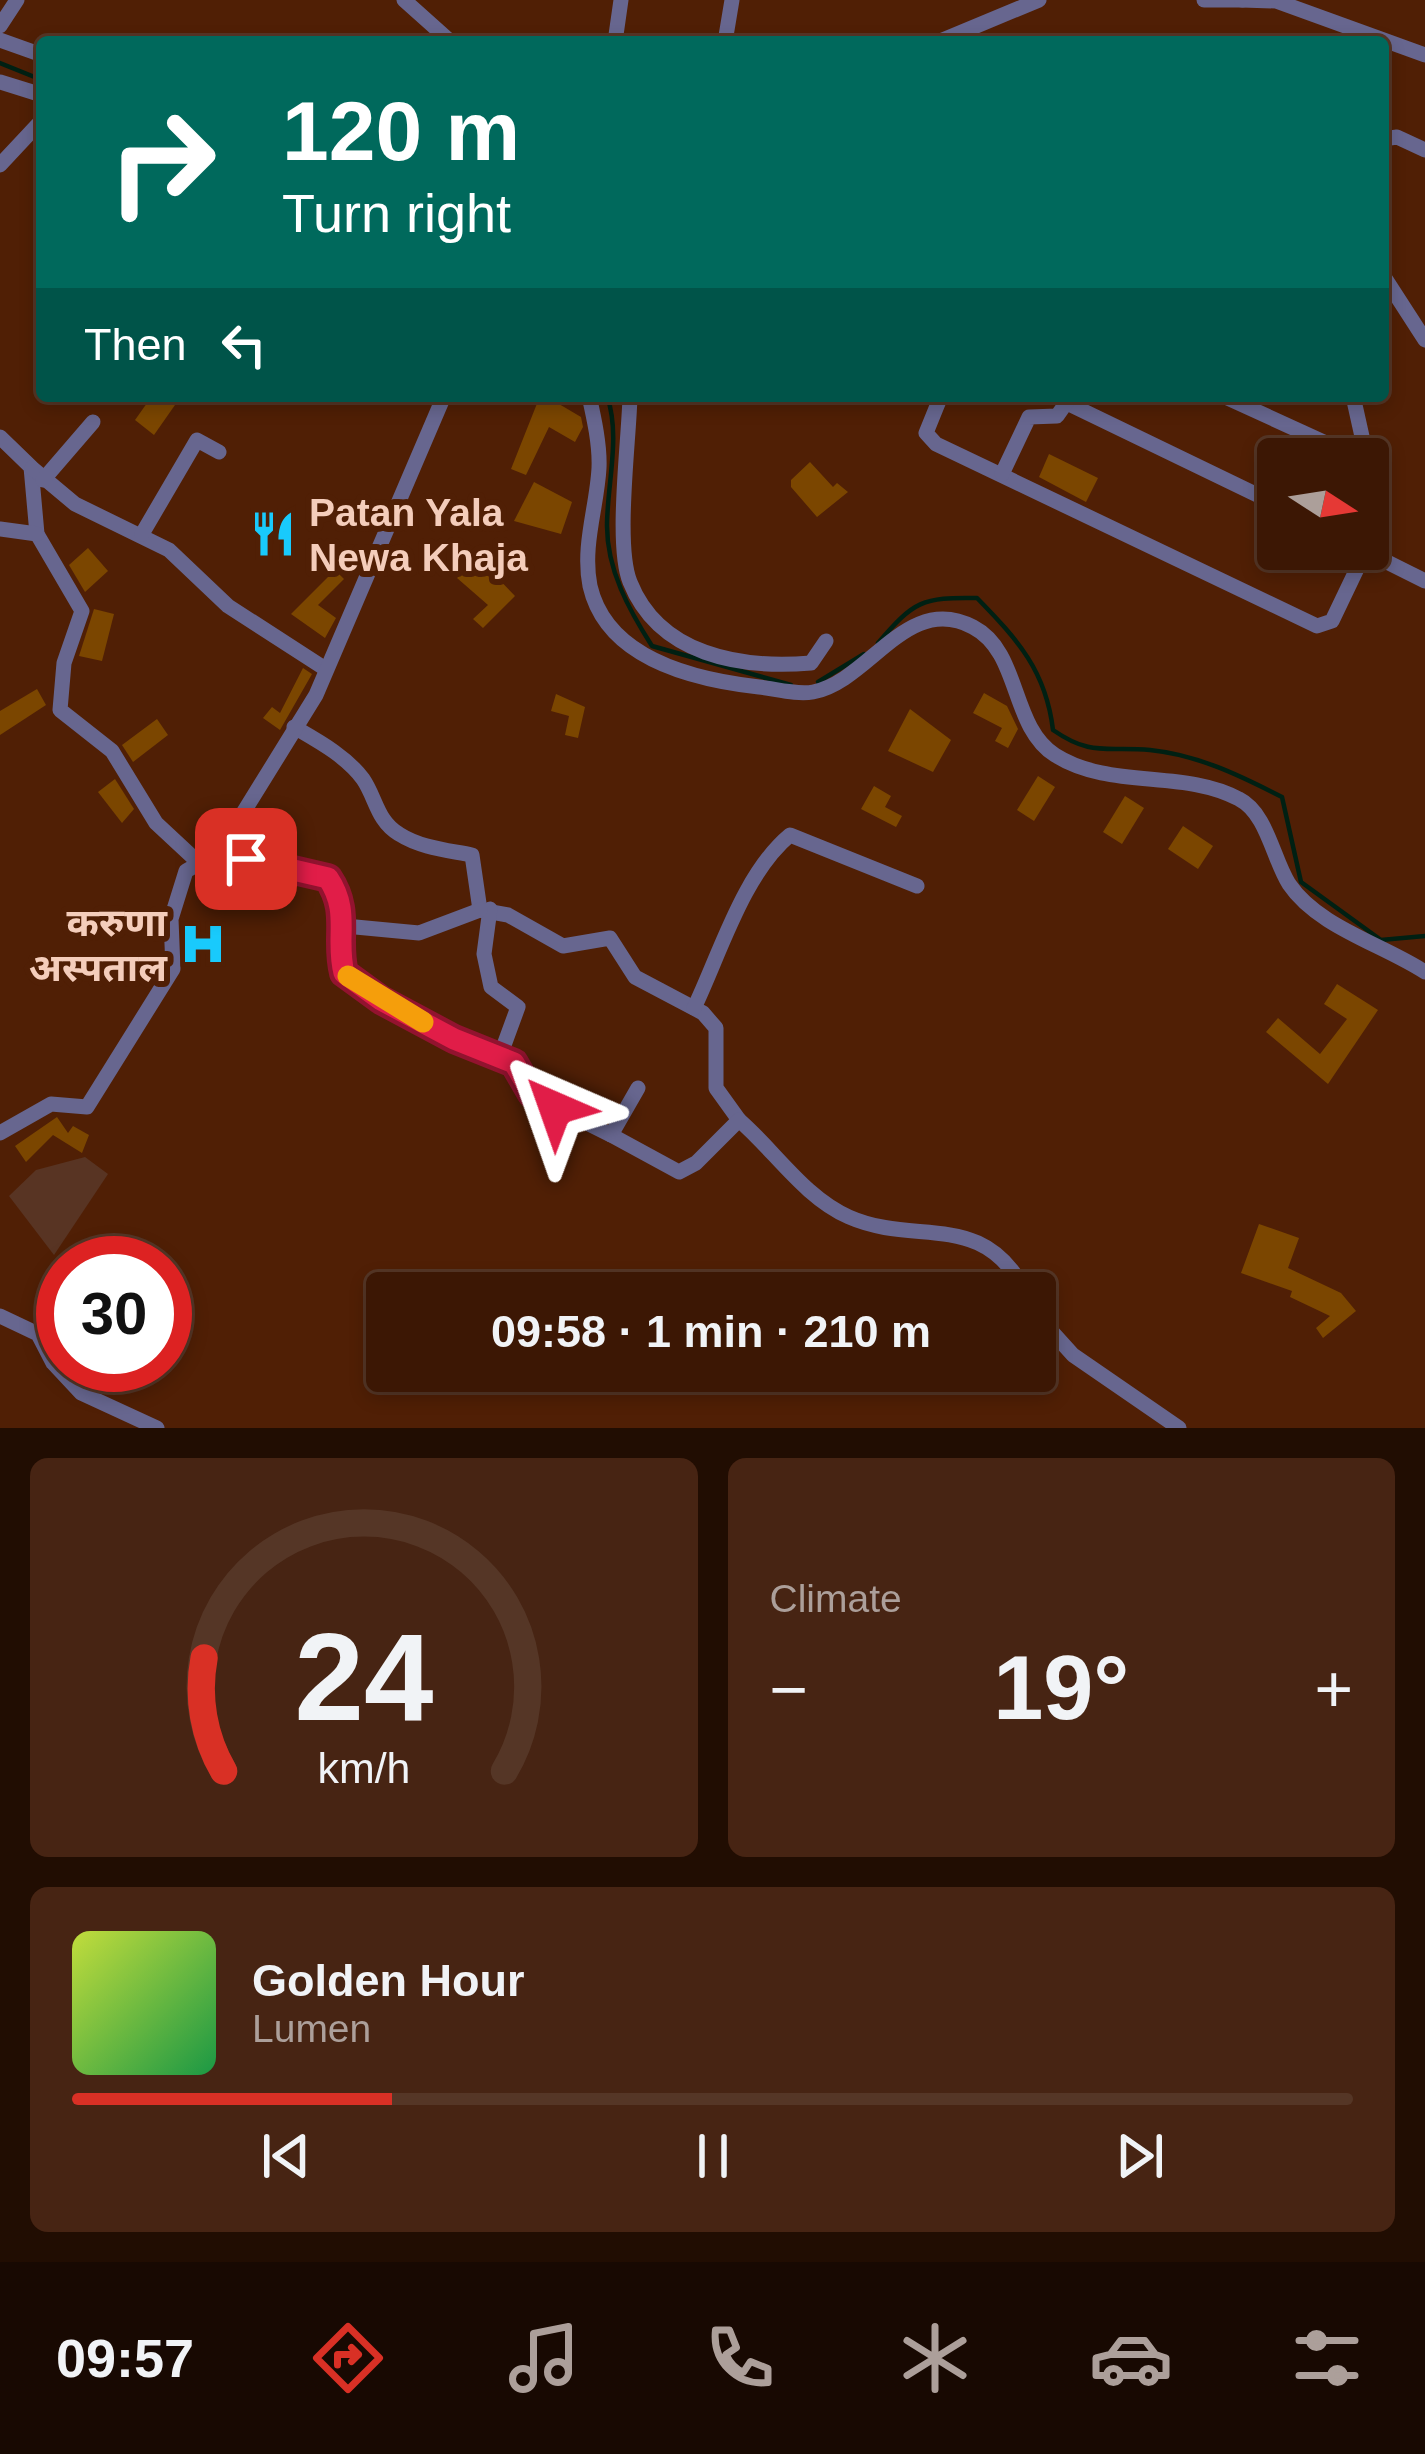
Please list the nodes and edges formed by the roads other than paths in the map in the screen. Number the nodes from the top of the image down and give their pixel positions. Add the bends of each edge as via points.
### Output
1 (17, 0) edge
2 (404, 0) edge
3 (621, 0) edge
4 (732, 0) edge
5 (1039, 0) edge
6 (1204, 0) edge
7 (1243, 0) edge
8 (0, 26) edge
9 (444, 36) edge
10 (616, 36) edge
11 (726, 36) edge
12 (954, 36) edge
13 (1370, 36) edge
14 (0, 40) edge
15 (1389, 43) edge
16 (36, 53) edge
17 (1425, 56) edge
18 (0, 82) edge
19 (36, 93) edge
20 (36, 126) edge
21 (1389, 138) edge
22 (1425, 150) edge
23 (0, 165) edge
24 (1389, 284) edge
25 (1425, 340) edge
26 (441, 402) edge
27 (590, 402) edge
28 (630, 402) edge
29 (939, 402) edge
30 (1068, 402) edge
31 (1073, 402) edge
32 (1236, 402) edge
33 (1354, 402) edge
34 (93, 422) dead end
35 (0, 437) edge
36 (1317, 438) edge
37 (1360, 438) edge
38 (219, 452) dead end
39 (37, 473) junction
40 (1002, 474) junction
41 (1257, 494) edge
42 (0, 529) edge
43 (38, 534) junction
44 (142, 535) junction
45 (1389, 563) edge
46 (1354, 570) edge
47 (1425, 581) edge
48 (826, 641) dead end
49 (324, 668) junction
50 (294, 727) junction
51 (218, 851) junction
52 (199, 863) junction
53 (917, 886) dead end
54 (485, 910) junction
55 (345, 926) junction
56 (1425, 972) edge
57 (694, 1009) junction
58 (500, 1056) junction
59 (638, 1088) dead end
60 (739, 1120) junction
61 (0, 1133) edge
62 (610, 1135) junction
63 (1012, 1272) edge
64 (0, 1316) edge
65 (1056, 1336) edge
66 (158, 1428) edge
67 (1179, 1428) edge

1 - 8 street
2 - 9 street
3 - 10 street
4 - 11 street
5 - 12 street
6 - 7 street
7 - 13 street via 1276,2
14 - 16 street
15 - 17 street
18 - 19 street
20 - 23 street
21 - 22 street
24 - 25 street
26 - 49 street
27 - 56 street via 599,470 591,589 604,615 652,658 676,674 809,693 910,626 971,626 1007,668 1028,723 1052,754 1092,771 1218,789 1246,802 1307,907
28 - 48 street via 624,544 629,580 652,621 679,645 743,662 811,663
29 - 40 street via 929,440
30 - 40 street via 1057,416 1029,417
31 - 41 street
32 - 36 street
33 - 37 street
34 - 39 street
35 - 39 street
38 - 44 street via 197,440
39 - 43 street
39 - 44 street via 74,504
40 - 46 street via 1317,626 1332,621
42 - 43 street
43 - 52 street via 82,611 59,710 112,751 156,823
44 - 49 street via 228,606
45 - 47 street
49 - 50 street
50 - 51 street
50 - 54 street via 350,766 398,834 472,855
51 - 52 street
51 - 55 street via 328,878
52 - 61 street via 186,871 171,919 172,969 87,1107 51,1104
53 - 57 street via 790,835 754,882
54 - 55 street via 419,933
54 - 57 street via 554,944 615,940 635,977
54 - 58 street via 491,986 518,1007
55 - 58 street via 338,950 344,973 381,1000
57 - 60 street via 716,1028 716,1088
58 - 62 street via 527,1078 532,1094
59 - 62 street
60 - 62 street via 679,1172
60 - 63 street via 828,1206 871,1224 986,1245
64 - 66 street via 38,1334 81,1393
65 - 67 street

